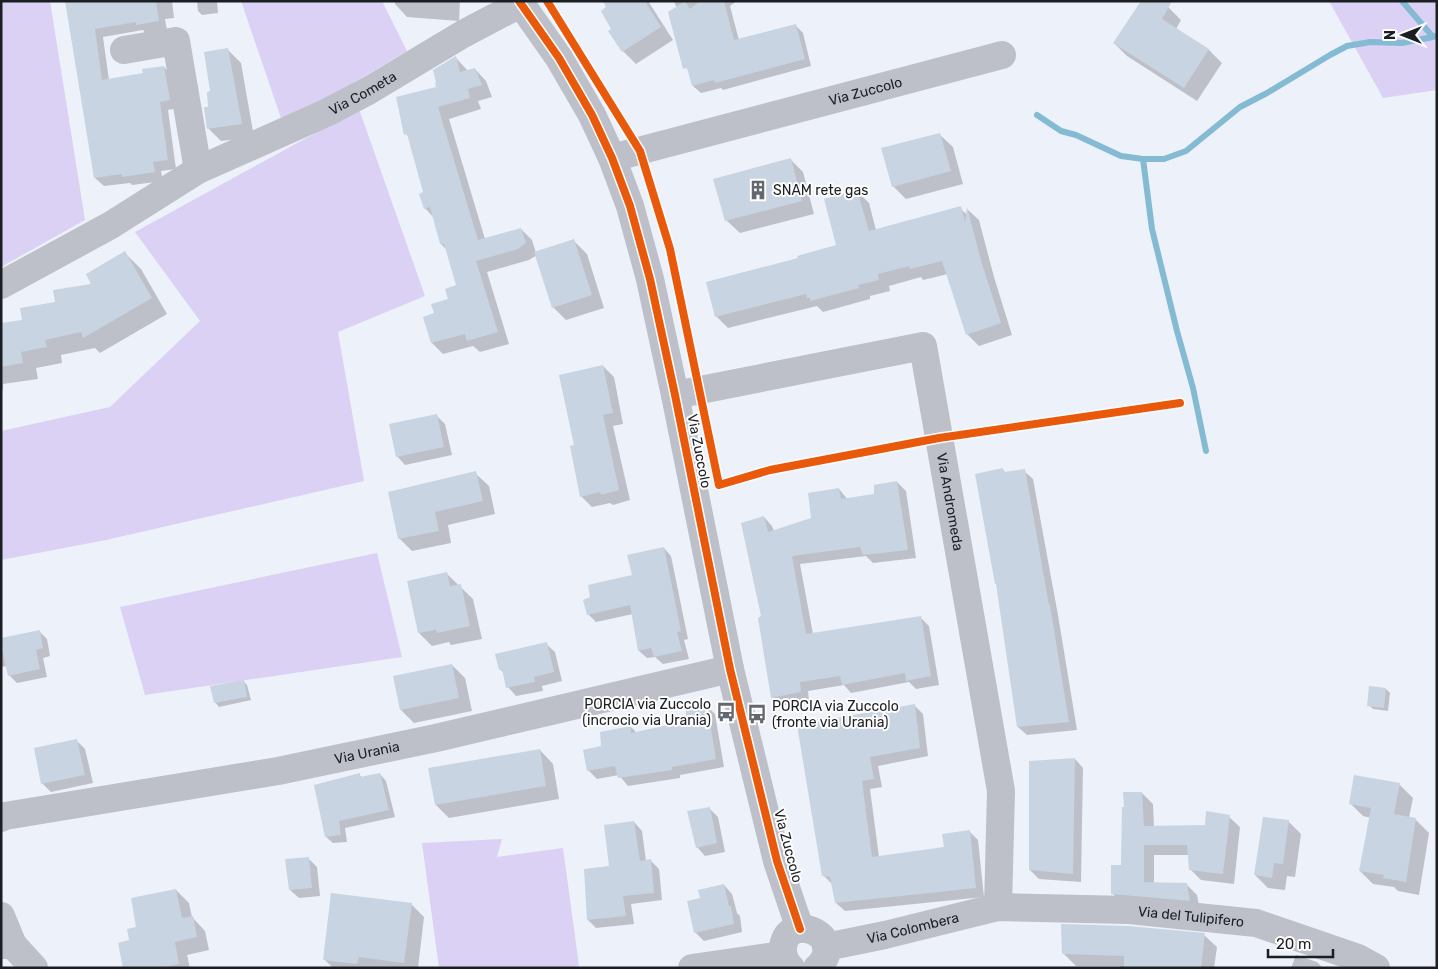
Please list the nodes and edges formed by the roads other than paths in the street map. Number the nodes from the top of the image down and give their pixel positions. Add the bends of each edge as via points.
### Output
1 (520, 3) edge
2 (124, 50) dead end
3 (1002, 55) dead end
4 (612, 158) junction
5 (198, 170) junction
6 (1, 285) edge
7 (675, 395) junction
8 (730, 669) junction
9 (1, 818) edge
10 (998, 907) junction
11 (1, 916) edge
12 (800, 929) junction
13 (7, 945) edge
14 (787, 961) edge
15 (821, 962) edge
16 (34, 968) edge
17 (692, 968) edge
18 (1376, 968) edge

1 - 4 street, Via Zuccolo via 559,58
1 - 5 street, Via Cometa via 326,113
2 - 5 street via 176,41
3 - 4 street, Via Zuccolo
4 - 7 street, Via Zuccolo via 630,206 650,279
5 - 6 street, Via Cometa via 111,225
7 - 8 street, Via Zuccolo
7 - 10 street, Via Andromeda via 923,346 1001,791
8 - 9 street, Via Urania via 436,738 278,771
8 - 12 street, Via Zuccolo via 777,861
10 - 15 street, Via Colombera via 885,935
10 - 18 street, Via del Tulipifero via 1130,910 1256,924 1358,958
11 - 13 street
12 - 14 street via 787,938 783,948
12 - 15 street via 818,933 823,940
13 - 16 street
14 - 17 street

